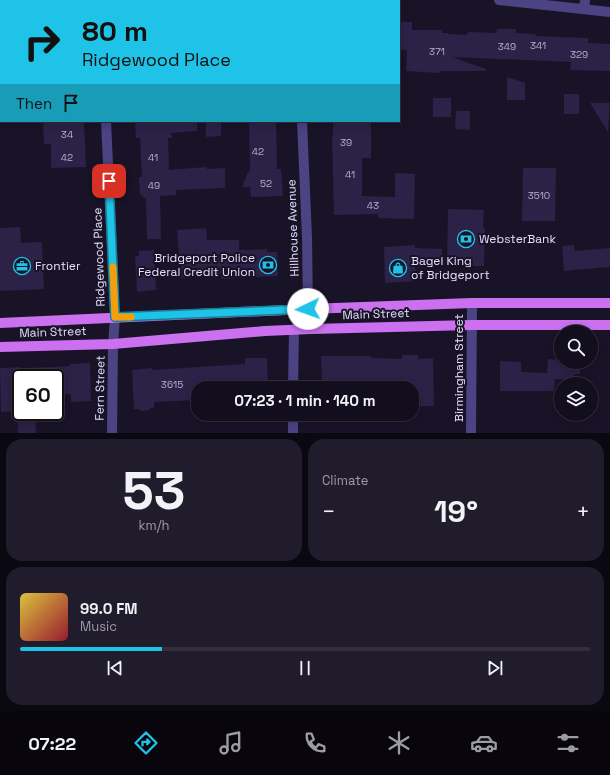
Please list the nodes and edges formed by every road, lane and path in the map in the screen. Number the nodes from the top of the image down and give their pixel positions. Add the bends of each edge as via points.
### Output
1 (499, 0) edge
2 (584, 4) edge
3 (610, 12) edge
4 (106, 122) edge
5 (302, 122) edge
6 (472, 303) junction
7 (610, 303) edge
8 (308, 309) junction
9 (115, 317) junction
10 (0, 323) edge
11 (472, 325) junction
12 (610, 325) edge
13 (294, 330) junction
14 (113, 344) junction
15 (0, 347) edge
16 (293, 381) edge
17 (293, 421) edge
18 (112, 433) edge
19 (293, 433) edge
20 (471, 433) edge

1 - 2 street
2 - 3 street
4 - 9 street, Ridgewood Place
5 - 8 street, Hillhouse Avenue
6 - 7 main road, Main Street
6 - 8 main road, Main Street
6 - 11 street, Birmingham Street
8 - 9 main road, Main Street
8 - 13 street
9 - 10 main road, Main Street
9 - 14 street, Ridgewood Place
11 - 12 main road, Main Street
11 - 13 main road, Main Street
11 - 20 street, Birmingham Street
13 - 14 main road, Main Street
13 - 16 street
14 - 15 main road, Main Street
14 - 18 street, Fern Street
17 - 19 street

